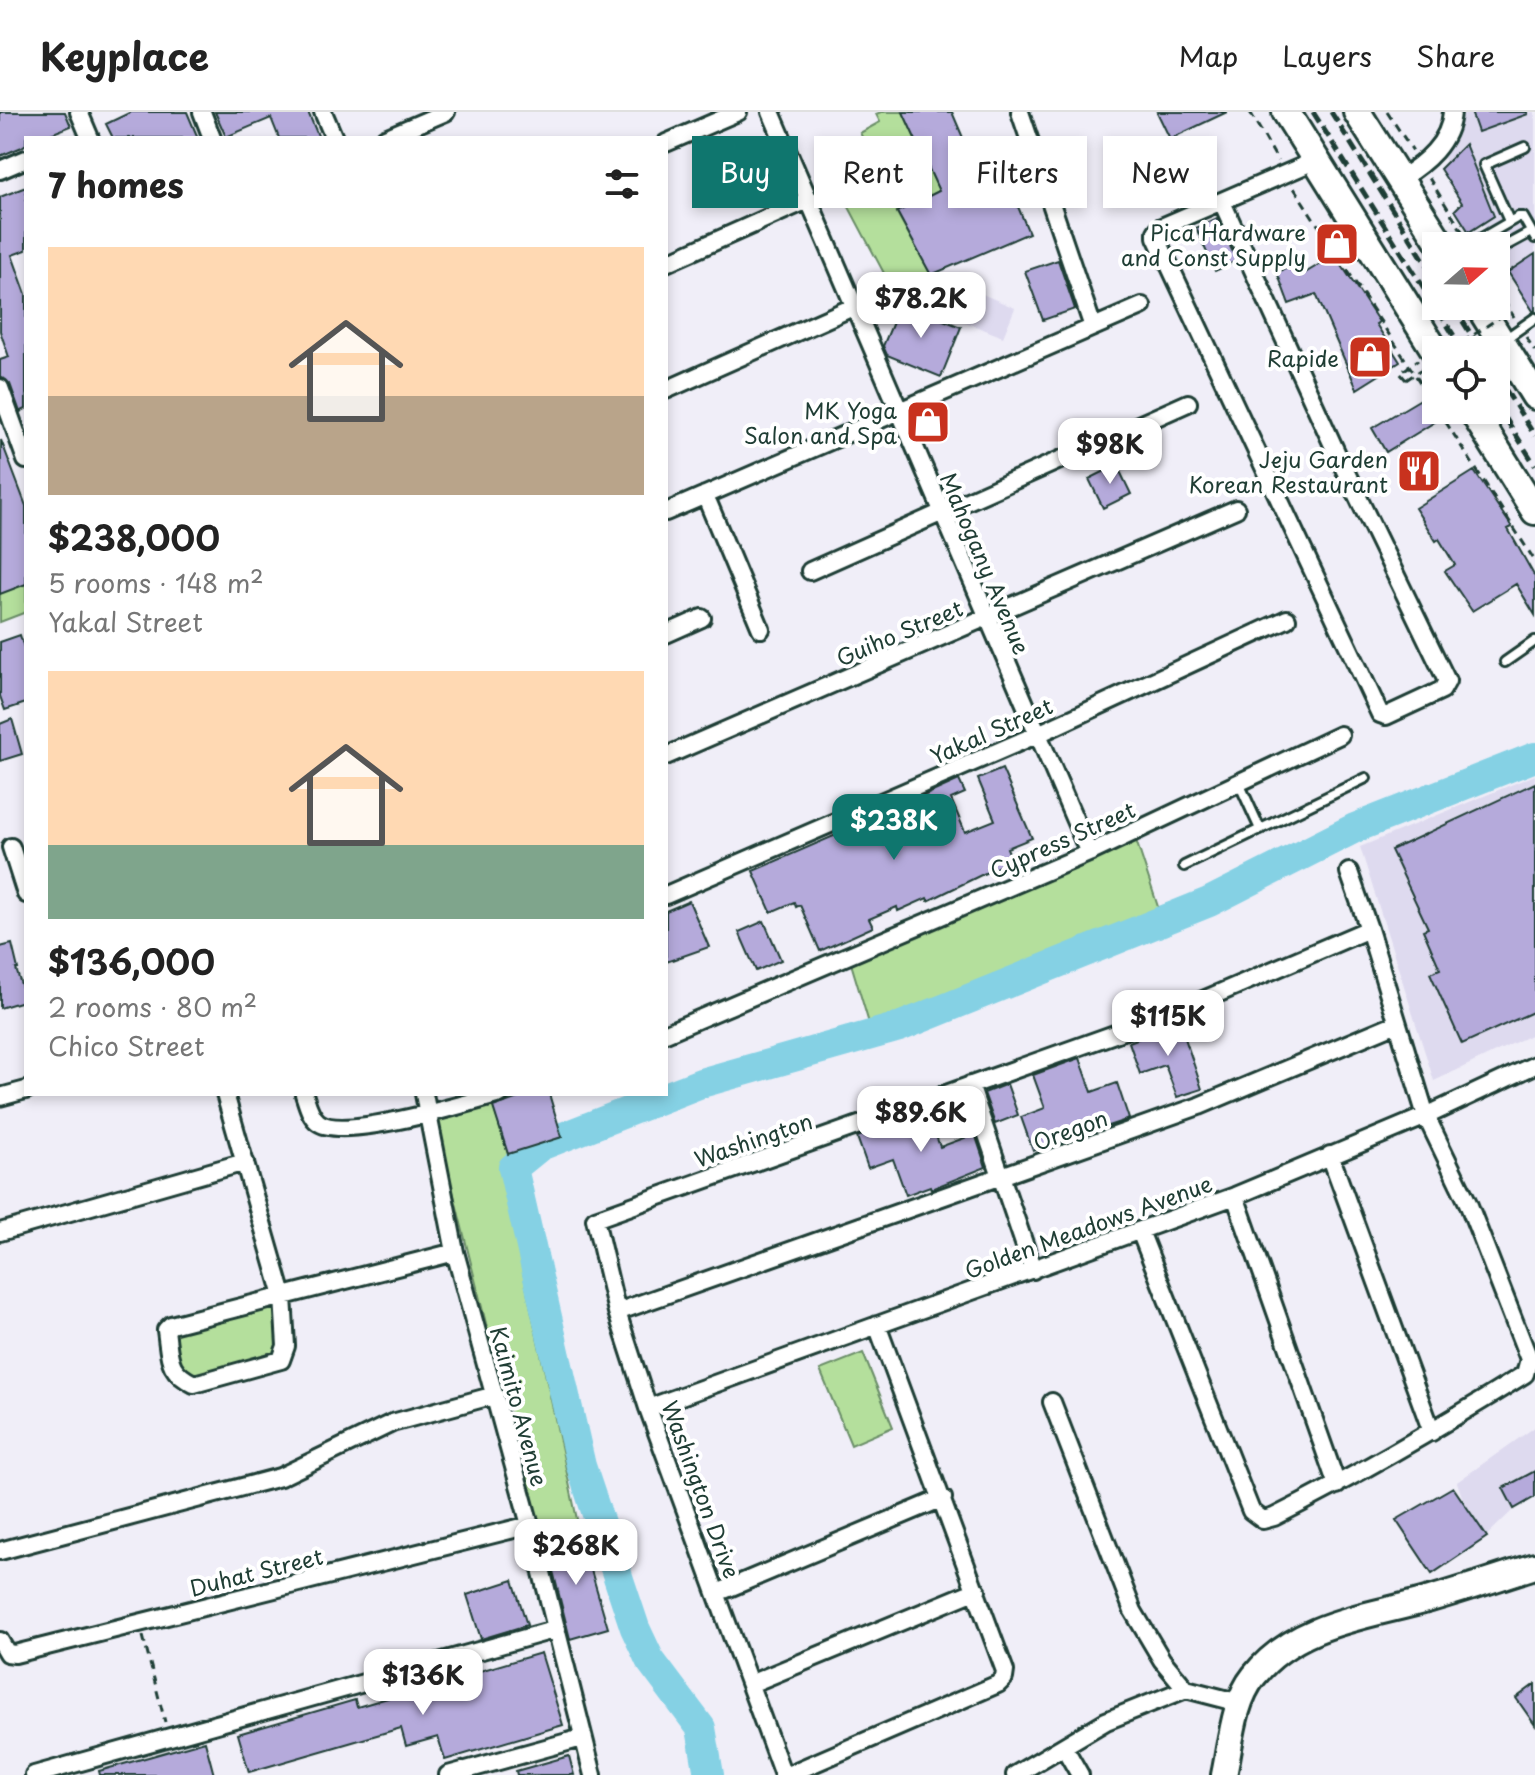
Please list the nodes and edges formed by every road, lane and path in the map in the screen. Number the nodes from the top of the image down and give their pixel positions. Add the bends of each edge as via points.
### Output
1 (79, 112) edge
2 (202, 112) edge
3 (323, 112) edge
4 (446, 112) edge
5 (738, 112) edge
6 (771, 112) edge
7 (1020, 112) edge
8 (1250, 112) edge
9 (1286, 112) edge
10 (1357, 112) edge
11 (1452, 112) edge
12 (84, 136) edge
13 (211, 136) edge
14 (333, 136) edge
15 (390, 136) edge
16 (668, 142) edge
17 (1525, 147) dead end
18 (24, 160) edge
19 (1317, 160) junction
20 (0, 170) edge
21 (1285, 173) junction
22 (1400, 179) junction
23 (810, 199) junction
24 (1222, 202) junction
25 (1509, 221) junction
26 (1433, 232) edge
27 (1491, 232) edge
28 (1533, 235) edge
29 (1510, 245) edge
30 (668, 262) edge
31 (1142, 306) dead end
32 (853, 307) junction
33 (1535, 318) edge
34 (1496, 320) edge
35 (1093, 327) junction
36 (1426, 336) edge
37 (1472, 336) edge
38 (1508, 336) edge
39 (1510, 355) edge
40 (1405, 369) dead end
41 (1422, 369) edge
42 (1422, 386) edge
43 (0, 388) edge
44 (668, 389) edge
45 (1533, 390) edge
46 (1188, 403) dead end
47 (898, 412) junction
48 (1447, 424) edge
49 (1481, 424) edge
50 (24, 454) edge
51 (705, 495) junction
52 (1236, 509) dead end
53 (668, 511) edge
54 (1535, 511) edge
55 (941, 512) junction
56 (1535, 561) edge
57 (810, 571) dead end
58 (702, 618) dead end
59 (987, 619) junction
60 (1287, 619) dead end
61 (761, 629) dead end
62 (668, 633) edge
63 (1535, 641) edge
64 (1505, 662) dead end
65 (1036, 735) junction
66 (1340, 735) dead end
67 (668, 755) edge
68 (1366, 778) dead end
69 (1238, 783) junction
70 (1260, 829) junction
71 (12, 847) edge
72 (1089, 853) junction
73 (1184, 866) dead end
74 (1349, 872) dead end
75 (24, 887) edge
76 (668, 894) edge
77 (1369, 929) junction
78 (1397, 1023) junction
79 (668, 1032) edge
80 (1535, 1065) edge
81 (970, 1085) junction
82 (24, 1091) edge
83 (226, 1096) edge
84 (305, 1096) edge
85 (424, 1096) edge
86 (492, 1096) edge
87 (0, 1097) edge
88 (428, 1115) junction
89 (1426, 1116) junction
90 (1330, 1155) junction
91 (245, 1162) junction
92 (1001, 1177) junction
93 (1235, 1196) junction
94 (598, 1216) joint
95 (1140, 1231) junction
96 (0, 1232) edge
97 (455, 1252) junction
98 (1033, 1270) junction
99 (283, 1296) junction
100 (617, 1312) junction
101 (877, 1325) junction
102 (495, 1395) junction
103 (1052, 1402) dead end
104 (648, 1408) junction
105 (1432, 1432) junction
106 (1337, 1485) junction
107 (943, 1498) junction
108 (530, 1525) junction
109 (0, 1551) edge
110 (1535, 1566) edge
111 (977, 1590) junction
112 (717, 1593) junction
113 (140, 1623) junction
114 (557, 1629) junction
115 (0, 1641) edge
116 (750, 1684) junction
117 (1186, 1689) junction
118 (1240, 1703) junction
119 (169, 1737) junction
120 (582, 1738) junction
121 (1064, 1747) junction
122 (475, 1772) edge
123 (34, 1775) edge
124 (448, 1775) edge
125 (593, 1775) edge
126 (785, 1775) edge
127 (1015, 1775) edge
128 (1080, 1775) edge
129 (1224, 1775) edge

1 - 12 street
2 - 13 street
3 - 14 street
4 - 15 street
5 - 16 street
6 - 23 street, Mahogany Avenue
7 - 35 street
8 - 21 path
9 - 19 main road
10 - 22 main road
11 - 22 street via 1452,124 1436,151
17 - 25 lane via 1484,165
18 - 20 street
19 - 21 street
19 - 36 main road
21 - 24 street
21 - 42 path
22 - 26 main road
23 - 30 street
23 - 32 street, Mahogany Avenue
24 - 24 street via 1159,228 1156,237 1380,714 1386,716 1442,690 1447,681
25 - 27 lane
25 - 28 lane via 1523,217
28 - 29 lane
31 - 35 street
32 - 44 street
32 - 47 street, Mahogany Avenue
33 - 38 lane
34 - 37 path, bridge
35 - 47 street
39 - 45 main road
40 - 41 path, bridge via 1400,373 1406,380
43 - 50 street
46 - 55 street
47 - 51 street
47 - 55 street, Mahogany Avenue
48 - 56 path
49 - 54 main road
51 - 53 street
51 - 61 street
52 - 59 street, Guiho Street
55 - 57 street
55 - 59 street, Mahogany Avenue
58 - 62 street
59 - 65 street, Mahogany Avenue
59 - 67 street, Guiho Street
60 - 65 street, Yakal Street
63 - 64 lane
65 - 72 street, Mahogany Avenue
65 - 76 street, Yakal Street
66 - 69 street, Cypress Street
68 - 70 lane
69 - 70 lane
69 - 72 street, Cypress Street
70 - 73 lane
71 - 75 street
72 - 79 street, Cypress Street
74 - 77 street
77 - 78 street
77 - 81 street, Washington via 1168,1015
78 - 89 street
78 - 92 street, Oregon via 1199,1106
80 - 89 street, Golden Meadows Avenue
81 - 92 street
81 - 94 street, Washington
82 - 87 street
83 - 91 street
84 - 88 street via 317,1121 333,1129
85 - 88 street, Kaimito Avenue
86 - 88 street
88 - 97 street, Kaimito Avenue
89 - 90 street, Golden Meadows Avenue
89 - 105 street via 1468,1203 1529,1359 1525,1374
90 - 93 street, Golden Meadows Avenue
90 - 105 street
91 - 96 street
91 - 99 street
92 - 98 street
92 - 100 street, Oregon
93 - 95 street, Golden Meadows Avenue
93 - 106 street
94 - 100 street, Washington Drive via 594,1222
95 - 98 street, Golden Meadows Avenue
95 - 106 street via 1251,1511 1263,1520 1274,1517
97 - 99 street
97 - 102 street, Kaimito Avenue
98 - 101 street, Golden Meadows Avenue
99 - 99 street via 286,1346 281,1360 194,1384 172,1368 166,1330 171,1325
100 - 104 street, Washington Drive
101 - 104 street, Golden Meadows Avenue
101 - 107 street
102 - 108 street, Kaimito Avenue
102 - 109 street via 392,1423 280,1477
103 - 117 street via 1133,1611
104 - 112 street, Washington Drive
105 - 106 street
107 - 111 street
107 - 112 street
108 - 113 street, Duhat Street
108 - 114 street, Kaimito Avenue
110 - 118 street via 1310,1633 1273,1656 1252,1678
111 - 116 street
111 - 126 street via 1005,1671 998,1684
112 - 116 street, Washington Drive
113 - 115 street, Duhat Street via 15,1654 7,1653
113 - 119 path
114 - 119 street
114 - 120 street, Kaimito Avenue
116 - 126 street, Washington Drive
117 - 118 street
117 - 121 street via 1106,1721
118 - 129 street
119 - 123 street
120 - 122 street
120 - 125 street, Kaimito Avenue
121 - 127 street
121 - 128 street
122 - 124 street

